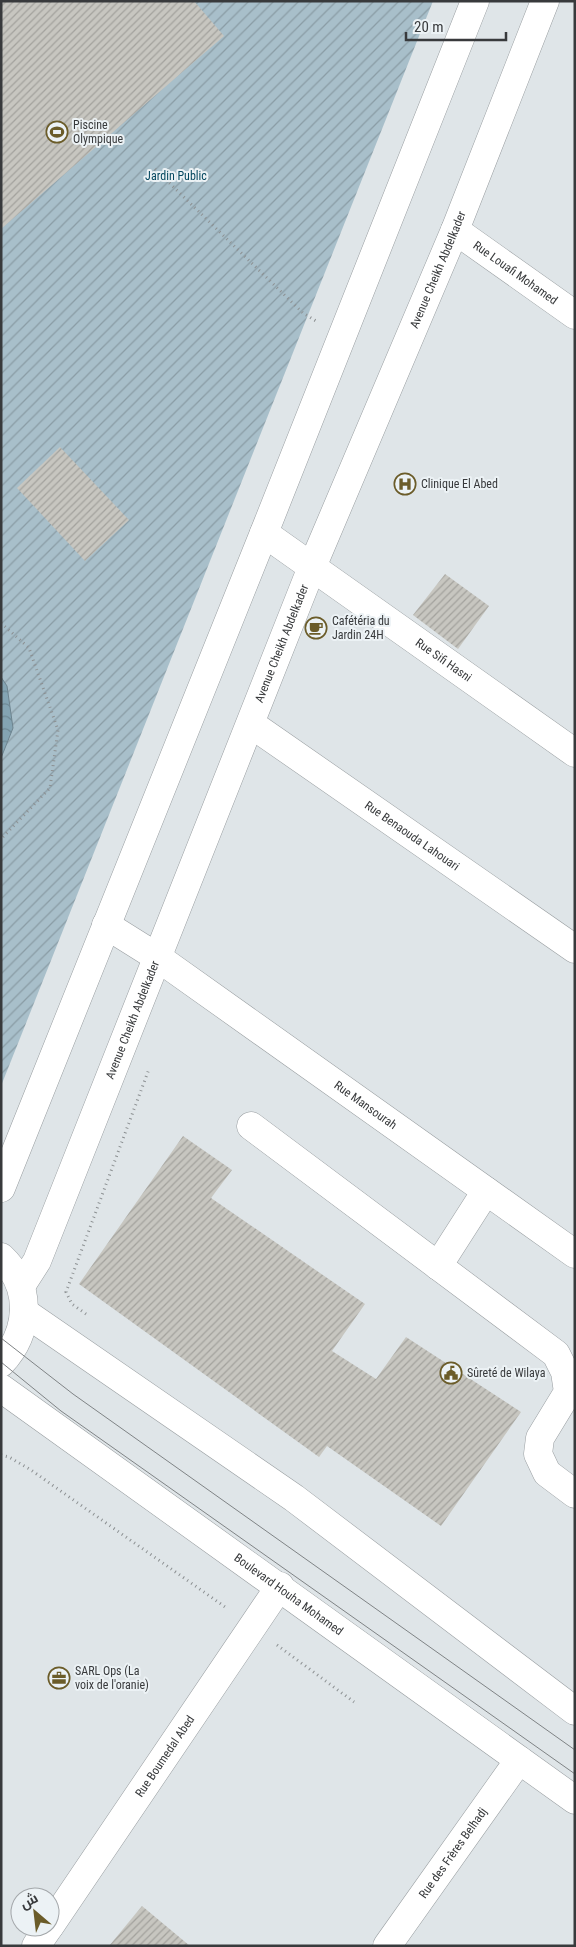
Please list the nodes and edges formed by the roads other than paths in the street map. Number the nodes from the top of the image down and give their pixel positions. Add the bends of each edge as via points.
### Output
1 (475, 1) edge
2 (545, 1) edge
3 (455, 230) junction
4 (575, 315) edge
5 (264, 533) junction
6 (312, 567) junction
7 (250, 724) junction
8 (575, 753) edge
9 (106, 925) junction
10 (575, 948) edge
11 (157, 957) junction
12 (251, 1126) dead end
13 (1, 1188) edge
14 (486, 1192) junction
15 (575, 1254) edge
16 (1, 1257) edge
17 (438, 1266) junction
18 (23, 1299) junction
19 (1, 1363) edge
20 (1, 1388) edge
21 (575, 1494) edge
22 (280, 1586) junction
23 (575, 1710) edge
24 (519, 1760) junction
25 (575, 1800) edge
26 (60, 1911) edge
27 (387, 1946) edge

1 - 5 main road
2 - 3 main road, Avenue Cheikh Abdelkader
3 - 4 main road, Rue Louafi Mohamed
3 - 6 main road, Avenue Cheikh Abdelkader
5 - 6 main road, Rue Sifi Hasni
5 - 9 main road
6 - 7 main road, Avenue Cheikh Abdelkader
6 - 8 main road, Rue Sifi Hasni
7 - 10 main road, Rue Benaouda Lahouari
7 - 11 main road, Avenue Cheikh Abdelkader
9 - 11 main road, Rue Mansourah
9 - 13 main road
11 - 14 main road, Rue Mansourah
11 - 18 main road, Avenue Cheikh Abdelkader
12 - 17 main road
14 - 15 main road, Rue Mansourah
14 - 17 main road
16 - 18 main road via 10,1265
17 - 21 main road via 556,1354 565,1372 568,1392 540,1438 538,1454 547,1473
18 - 19 main road via 22,1330
18 - 23 main road
20 - 22 main road, Boulevard Houha Mohamed
22 - 24 main road, Boulevard Houha Mohamed
22 - 26 main road, Rue Boumedal Abed
24 - 25 main road, Boulevard Houha Mohamed
24 - 27 main road, Rue des Frères Belhadj

